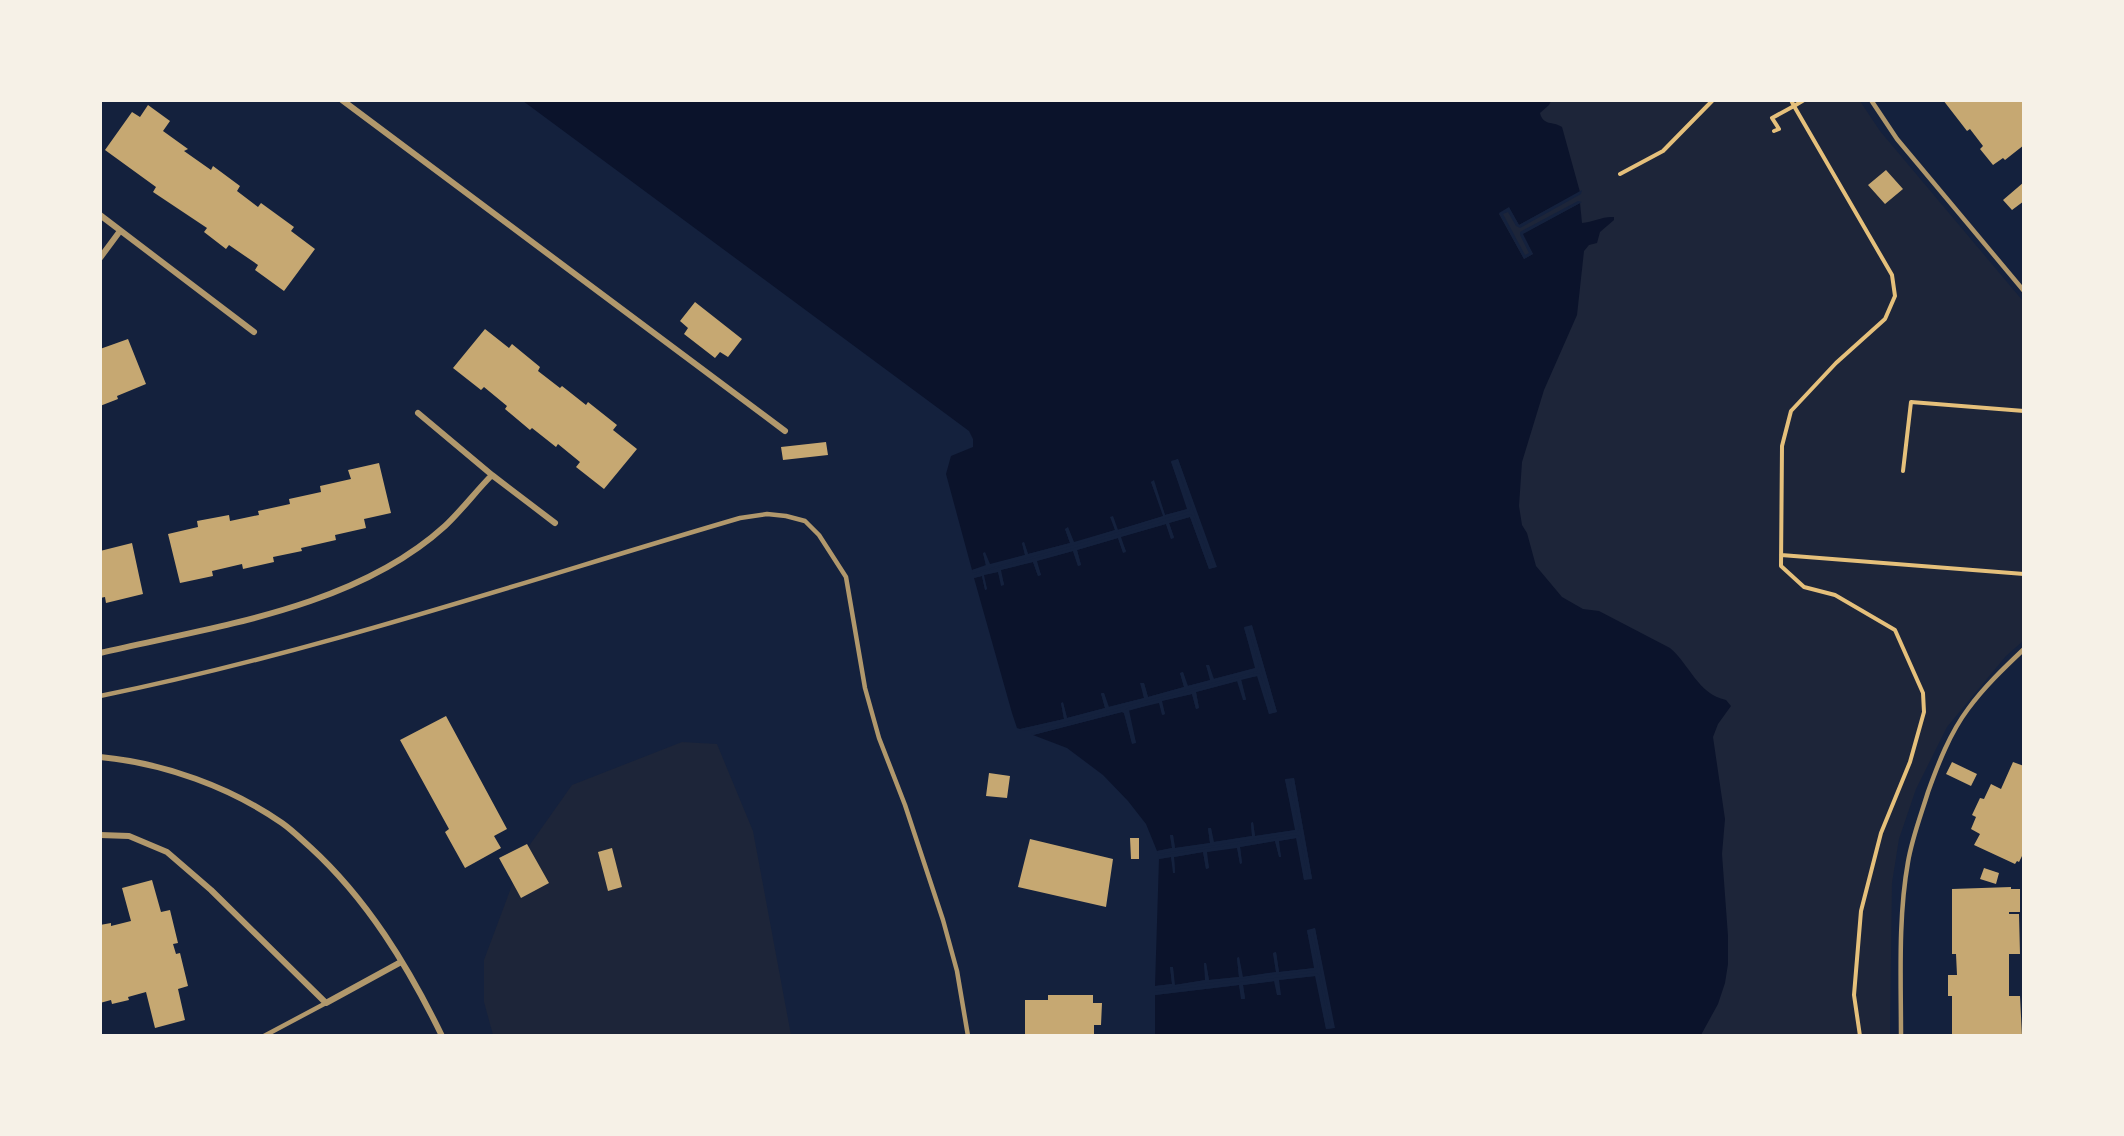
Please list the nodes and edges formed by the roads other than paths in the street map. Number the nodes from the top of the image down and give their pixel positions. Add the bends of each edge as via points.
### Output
1 (342, 100) edge
2 (1871, 100) edge
3 (100, 215) edge
4 (120, 231) junction
5 (100, 258) edge
6 (2024, 291) edge
7 (254, 332) dead end
8 (418, 413) dead end
9 (785, 430) dead end
10 (492, 475) junction
11 (555, 523) dead end
12 (2024, 649) edge
13 (100, 652) edge
14 (100, 696) edge
15 (100, 757) edge
16 (100, 835) edge
17 (401, 962) junction
18 (326, 1004) junction
19 (264, 1035) edge
20 (442, 1035) edge
21 (968, 1035) edge
22 (1901, 1035) edge

1 - 9 street
2 - 6 lane via 1897,139
3 - 4 street
4 - 5 street
4 - 7 street
8 - 10 street
10 - 11 street
10 - 13 street via 446,525 406,555 364,579 314,600 249,618
12 - 22 lane via 1966,711 1945,748 1923,808 1908,863 1904,902
14 - 21 lane via 185,679 327,641 740,518 766,514 805,521 819,535 846,578 865,688 943,920
15 - 17 street via 126,759 182,774 236,796 284,824 322,858 359,900
16 - 18 street via 129,836 167,852
17 - 18 street
17 - 20 street
18 - 19 lane

